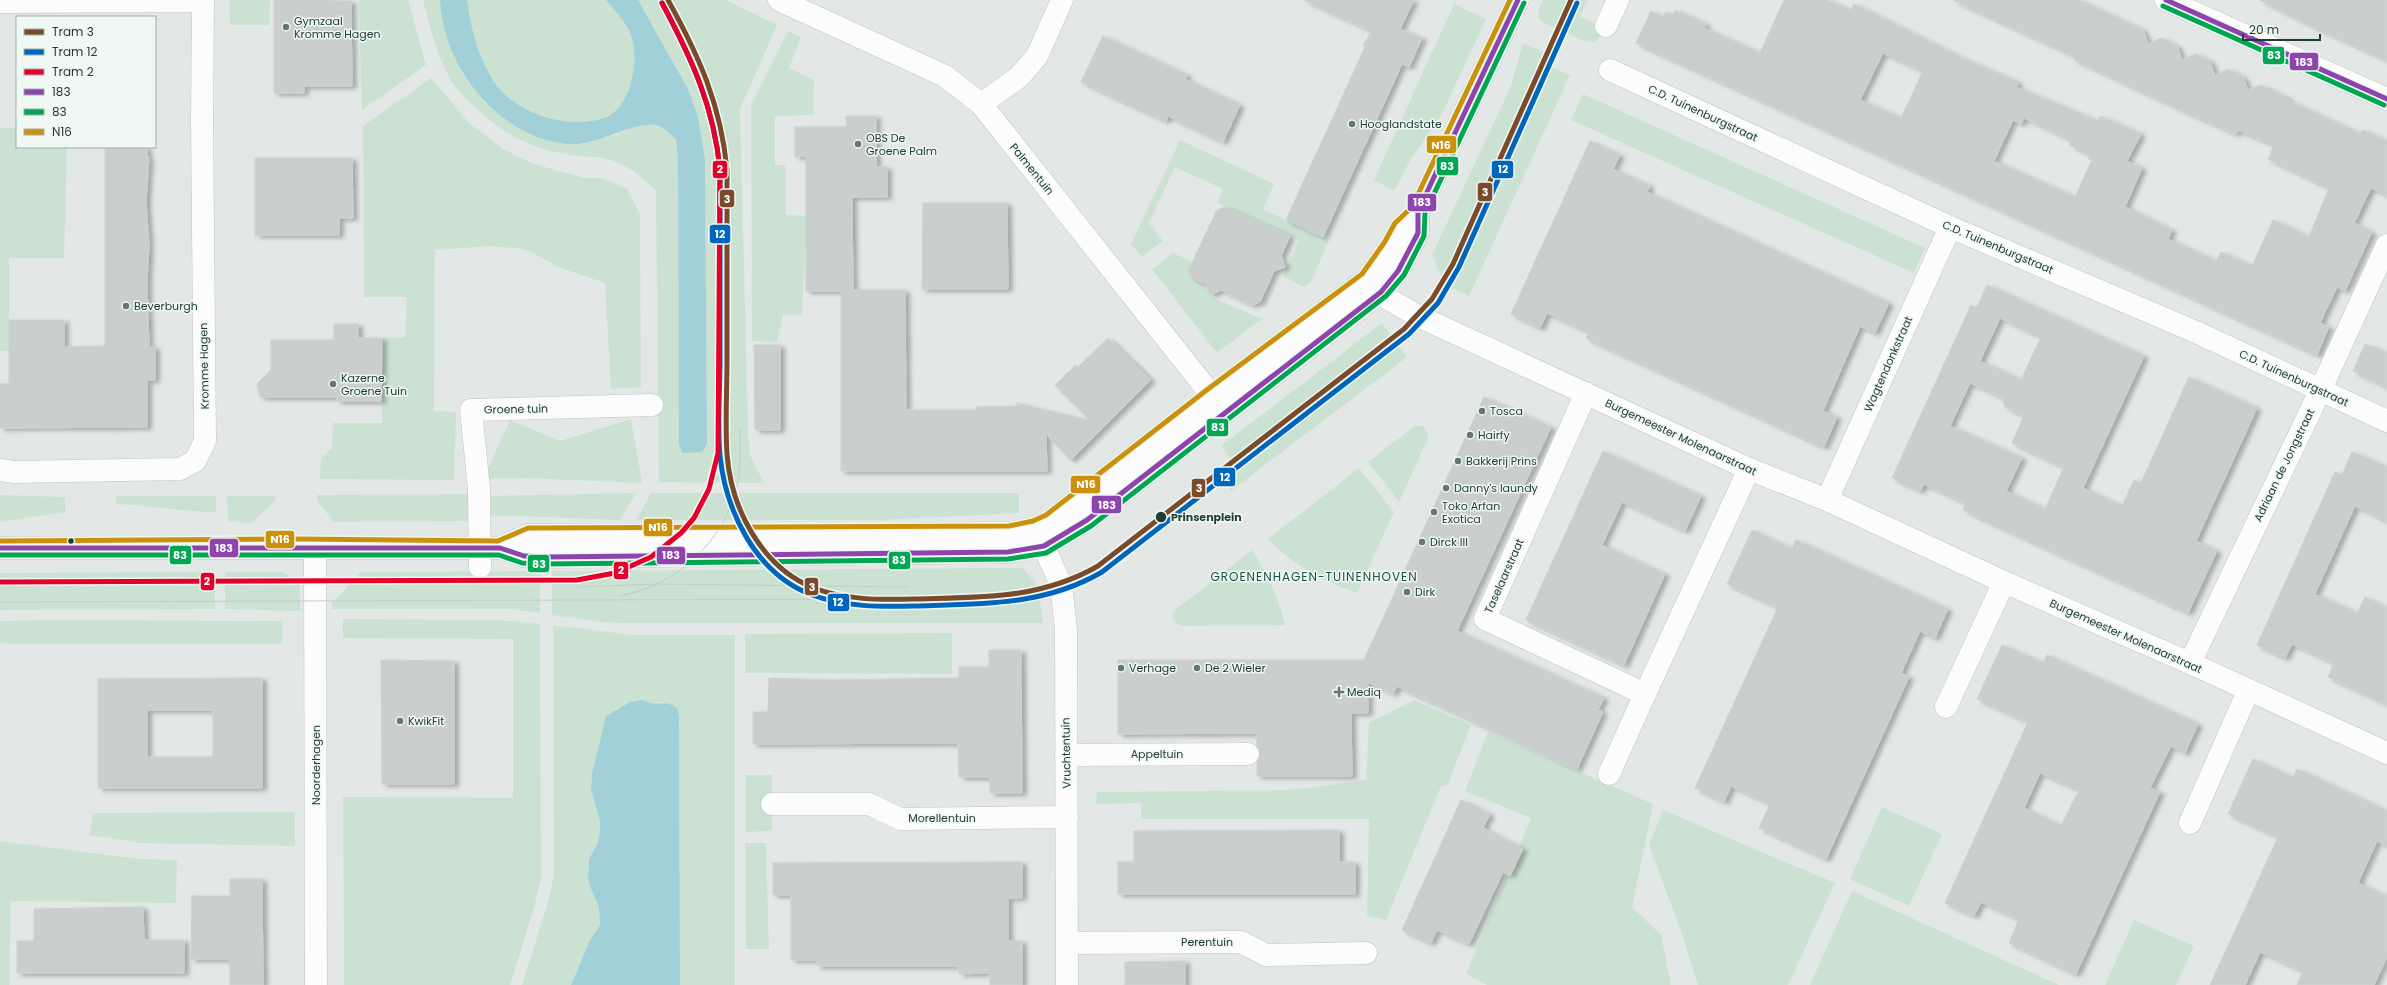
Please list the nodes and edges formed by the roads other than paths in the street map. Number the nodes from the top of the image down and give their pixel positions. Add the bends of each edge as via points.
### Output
1 (779, 0) edge
2 (1062, 0) edge
3 (1518, 0) edge
4 (1618, 0) edge
5 (2166, 0) edge
6 (203, 1) edge
7 (0, 2) edge
8 (1606, 26) dead end
9 (1610, 70) dead end
10 (2387, 99) edge
11 (980, 104) junction
12 (1950, 227) junction
13 (2387, 245) edge
14 (1374, 285) junction
15 (2320, 391) junction
16 (1586, 393) junction
17 (1218, 403) junction
18 (652, 405) dead end
19 (2387, 421) edge
20 (1749, 469) junction
21 (0, 470) edge
22 (1827, 500) junction
23 (1040, 537) junction
24 (315, 546) junction
25 (0, 548) edge
26 (486, 554) junction
27 (2004, 582) junction
28 (2190, 663) junction
29 (2248, 691) junction
30 (1645, 694) junction
31 (1946, 707) dead end
32 (2387, 753) edge
33 (1066, 754) junction
34 (1248, 754) dead end
35 (1609, 774) dead end
36 (772, 804) dead end
37 (1067, 817) junction
38 (2190, 823) dead end
39 (1067, 943) junction
40 (1366, 953) dead end
41 (316, 985) edge
42 (1067, 985) edge

1 - 11 street, Palmentuin via 945,76
2 - 11 street via 1037,56 1019,77
3 - 14 street via 1418,211 1418,233 1398,271
4 - 8 street
5 - 10 street
6 - 7 street
6 - 21 street, Kromme Hagen via 205,441 195,461 180,470
9 - 12 street, C.D. Tuinenburgstraat
11 - 17 street, Palmentuin
12 - 15 street, C.D. Tuinenburgstraat via 2196,332
12 - 22 street, Wagtendonkstraat
13 - 15 street, Adriaan de Jongstraat
14 - 16 street, Burgemeester Molenaarstraat via 1411,313
14 - 17 street
15 - 19 street, C.D. Tuinenburgstraat
15 - 28 street, Adriaan de Jongstraat
16 - 20 street, Burgemeester Molenaarstraat
16 - 30 street, Taselaarstraat via 1485,619
17 - 23 street via 1050,521
18 - 26 street, Groene tuin via 471,410
20 - 22 street, Burgemeester Molenaarstraat
20 - 30 street
22 - 27 street, Burgemeester Molenaarstraat
23 - 26 street via 1008,552 545,557
23 - 33 street, Vruchtentuin via 1057,573 1064,602
24 - 25 street
24 - 26 street
24 - 41 street, Noorderhagen
27 - 28 street, Burgemeester Molenaarstraat
27 - 31 street
28 - 29 street, Burgemeester Molenaarstraat
29 - 32 street, Burgemeester Molenaarstraat
29 - 38 street
30 - 35 street
33 - 34 street, Appeltuin
33 - 37 street, Vruchtentuin
36 - 37 street, Morellentuin via 869,804 900,819
37 - 39 street, Vruchtentuin
39 - 40 street, Perentuin via 1241,942 1266,955
39 - 42 street, Vruchtentuin

